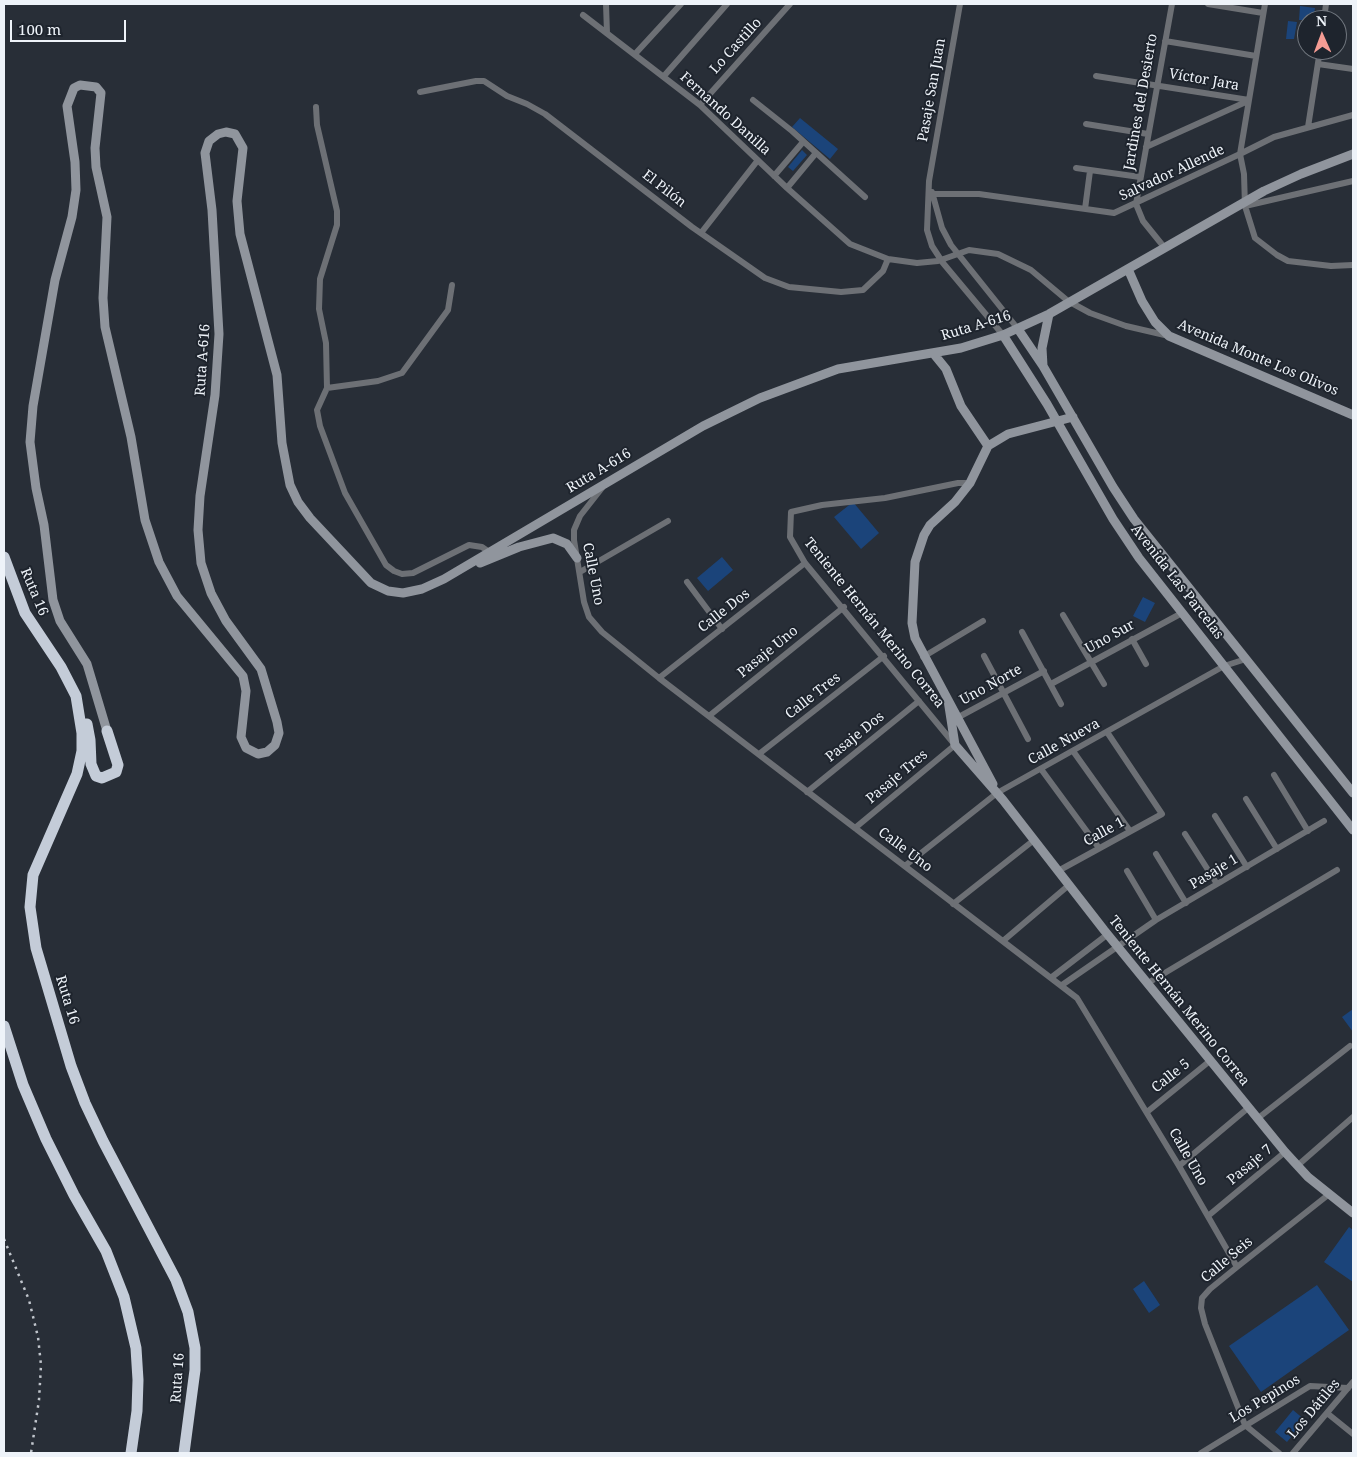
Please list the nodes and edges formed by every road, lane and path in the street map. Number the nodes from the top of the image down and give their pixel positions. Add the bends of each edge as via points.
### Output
1 (606, 4) edge
2 (681, 4) edge
3 (727, 4) edge
4 (790, 4) edge
5 (960, 4) edge
6 (1172, 4) edge
7 (1208, 4) edge
8 (1265, 4) edge
9 (1263, 12) junction
10 (583, 14) dead end
11 (607, 33) junction
12 (1165, 41) junction
13 (635, 54) junction
14 (1256, 56) junction
15 (1319, 60) edge
16 (1318, 64) junction
17 (1353, 69) edge
18 (664, 76) junction
19 (1096, 76) dead end
20 (1156, 84) junction
21 (420, 92) dead end
22 (753, 100) dead end
23 (1249, 100) junction
24 (700, 105) junction
25 (316, 107) dead end
26 (1353, 115) edge
27 (1086, 124) dead end
28 (1308, 127) junction
29 (1148, 134) junction
30 (803, 142) junction
31 (1146, 147) junction
32 (816, 153) junction
33 (1240, 154) junction
34 (1353, 154) edge
35 (758, 160) junction
36 (1076, 168) dead end
37 (1090, 171) junction
38 (774, 176) junction
39 (1140, 178) junction
40 (929, 181) junction
41 (1353, 181) edge
42 (787, 188) junction
43 (932, 194) junction
44 (865, 197) dead end
45 (1136, 204) junction
46 (1244, 204) junction
47 (1085, 209) junction
48 (701, 233) junction
49 (1164, 247) junction
50 (956, 253) junction
51 (888, 259) junction
52 (940, 260) junction
53 (1353, 265) edge
54 (1128, 268) junction
55 (452, 285) dead end
56 (1068, 301) junction
57 (1049, 314) junction
58 (1018, 328) junction
59 (1002, 335) junction
60 (1169, 336) junction
61 (933, 353) junction
62 (1043, 366) junction
63 (327, 388) junction
64 (1353, 415) edge
65 (1073, 417) junction
66 (1058, 422) junction
67 (988, 446) junction
68 (606, 483) junction
69 (970, 483) junction
70 (668, 521) dead end
71 (492, 554) junction
72 (4, 557) edge
73 (577, 558) junction
74 (805, 564) junction
75 (580, 572) junction
76 (687, 582) dead end
77 (844, 607) junction
78 (1182, 613) junction
79 (1063, 615) dead end
80 (984, 621) dead end
81 (722, 629) junction
82 (1022, 632) dead end
83 (1132, 639) junction
84 (884, 656) junction
85 (984, 656) dead end
86 (923, 657) junction
87 (1246, 659) junction
88 (1090, 662) junction
89 (1146, 664) dead end
90 (1224, 666) junction
91 (1044, 671) junction
92 (659, 678) junction
93 (1050, 684) junction
94 (1104, 684) dead end
95 (1004, 692) junction
96 (76, 696) junction
97 (919, 701) junction
98 (1061, 704) dead end
99 (709, 716) junction
100 (954, 720) junction
101 (107, 731) joint
102 (1107, 732) junction
103 (1028, 739) dead end
104 (955, 745) junction
105 (1073, 751) junction
106 (758, 754) junction
107 (1041, 768) junction
108 (1274, 775) dead end
109 (807, 792) junction
110 (998, 793) junction
111 (1353, 793) edge
112 (1246, 799) dead end
113 (1215, 816) dead end
114 (1324, 821) dead end
115 (856, 828) junction
116 (1353, 830) edge
117 (1308, 831) junction
118 (1130, 832) junction
119 (1185, 834) dead end
120 (1034, 840) junction
121 (1099, 848) junction
122 (1277, 849) junction
123 (1156, 854) dead end
124 (906, 865) junction
125 (1247, 867) junction
126 (1058, 870) junction
127 (1337, 870) dead end
128 (1127, 871) dead end
129 (1217, 884) junction
130 (1069, 885) junction
131 (954, 904) junction
132 (1186, 904) junction
133 (1156, 920) junction
134 (1108, 934) junction
135 (1002, 940) junction
136 (1117, 945) junction
137 (1052, 977) junction
138 (1148, 983) junction
139 (1062, 985) junction
140 (4, 1026) edge
141 (1350, 1046) dead end
142 (1210, 1060) junction
143 (1248, 1108) junction
144 (1147, 1112) junction
145 (1353, 1117) edge
146 (1257, 1118) junction
147 (1285, 1152) junction
148 (1179, 1166) junction
149 (1297, 1166) junction
150 (1328, 1195) junction
151 (1353, 1213) edge
152 (1208, 1216) junction
153 (1237, 1266) junction
154 (1353, 1382) edge
155 (1348, 1388) junction
156 (1327, 1413) junction
157 (1245, 1425) junction
158 (1353, 1434) edge
159 (131, 1453) edge
160 (184, 1453) edge
161 (1201, 1453) edge
162 (1279, 1453) edge
163 (1293, 1453) edge

1 - 11 street
2 - 13 street
3 - 18 street
4 - 24 street, Lo Castillo
5 - 40 street, Pasaje San Juan
6 - 12 street, Jardines del Desierto
7 - 9 street
8 - 9 street, Salvador Allende
9 - 14 street, Salvador Allende
10 - 11 street, Fernando Danilla
11 - 13 street, Fernando Danilla
12 - 14 street
12 - 20 street, Jardines del Desierto
13 - 18 street, Fernando Danilla
14 - 23 street, Salvador Allende
15 - 16 street
16 - 17 street
16 - 28 street
18 - 24 street, Fernando Danilla
19 - 20 street, Víctor Jara
20 - 23 street, Víctor Jara
20 - 29 street, Jardines del Desierto
21 - 48 street, El Pilón via 484,82 545,114
22 - 30 street
23 - 31 street
23 - 33 street, Salvador Allende
24 - 35 street, Fernando Danilla
25 - 63 street via 317,125 337,211 337,225 320,279
26 - 28 street
27 - 29 street
28 - 33 street via 1274,137
29 - 31 street, Jardines del Desierto
30 - 32 street
30 - 38 street
31 - 39 street, Jardines del Desierto
32 - 42 street
32 - 44 street
33 - 45 street, Salvador Allende
33 - 46 street
34 - 46 main road, Ruta A-616 via 1301,174
35 - 38 street, Fernando Danilla
35 - 48 street
36 - 37 street
37 - 39 street
37 - 47 street
38 - 42 street, Fernando Danilla
39 - 45 street, Jardines del Desierto
40 - 43 street, Pasaje San Juan
40 - 52 street, Pasaje San Juan via 928,230
41 - 46 street
42 - 51 street, Fernando Danilla via 843,239
43 - 47 street, Salvador Allende via 979,194
43 - 50 street, Pasaje San Juan via 942,228
45 - 47 street, Salvador Allende via 1114,213
45 - 49 street via 1144,221
46 - 49 main road, Ruta A-616
46 - 53 street via 1255,238 1277,255 1288,260 1331,266
48 - 51 street, El Pilón via 765,278 789,287 815,291 863,290 883,271
49 - 54 main road, Ruta A-616
50 - 52 street
50 - 56 street via 975,251 1010,259 1051,285
50 - 58 street, Pasaje San Juan
51 - 52 street via 917,263
52 - 59 street
54 - 56 main road, Ruta A-616
54 - 60 main road, Avenida Monte Los Olivos via 1142,301 1155,322
55 - 63 street via 448,310 402,373 378,381
56 - 57 main road, Ruta A-616
56 - 60 street via 1090,314
57 - 58 main road, Ruta A-616
57 - 62 main road via 1044,331
58 - 59 main road, Ruta A-616
58 - 62 main road, Avenida Las Parcelas
59 - 61 main road, Ruta A-616
59 - 66 main road, Avenida Las Parcelas
60 - 64 main road, Avenida Monte Los Olivos
61 - 67 main road via 946,369 961,406
61 - 68 main road, Ruta A-616 via 838,369 796,383 703,426
62 - 65 main road, Avenida Las Parcelas
63 - 71 street via 317,410 320,426 345,493 386,565 402,574 413,573 469,545 482,547
65 - 66 main road
65 - 87 main road, Avenida Las Parcelas via 1134,519
66 - 67 main road via 1008,434
66 - 78 main road, Avenida Las Parcelas via 1126,541
67 - 69 main road, Teniente Hernán Merino Correa
68 - 71 main road, Ruta A-616
68 - 73 street, Calle Uno via 580,516 574,530
69 - 74 street, Teniente Hernán Merino Correa via 958,482 885,498 791,512 790,537
69 - 86 main road, Teniente Hernán Merino Correa via 930,525 919,547 915,562 912,623
70 - 75 street
71 - 73 main road via 553,538 567,544
71 - 101 main road, Ruta A-616 via 422,589 388,591 371,583 298,502 285,465 278,375 240,234 237,201 243,148 236,134 218,134 209,141 205,153 220,334 198,530 201,563 211,593 226,621 260,669 277,722 278,738 270,750 258,754 246,748 240,733 246,691 242,676 177,596 159,562 146,520 131,437 104,327 107,217 95,148 101,93 96,87 80,85 74,88 67,106 76,190 55,280 33,406 30,442 53,600 60,620 87,664
72 - 96 highway, Ruta 16 via 25,613
73 - 75 street, Calle Uno
74 - 77 street, Teniente Hernán Merino Correa
74 - 81 street, Calle Dos
75 - 92 street, Calle Uno via 589,617 602,632
76 - 81 street
77 - 84 street, Teniente Hernán Merino Correa
77 - 99 street, Pasaje Uno
78 - 83 street, Uno Sur
78 - 90 main road, Avenida Las Parcelas
79 - 88 street
80 - 86 street
81 - 92 street, Calle Dos
82 - 91 street
83 - 88 street, Uno Sur
83 - 89 street
84 - 97 street, Teniente Hernán Merino Correa
84 - 106 street, Calle Tres
85 - 95 street
86 - 100 main road, Teniente Hernán Merino Correa via 948,700
87 - 90 street, Calle Nueva
87 - 111 main road, Avenida Las Parcelas
88 - 93 street, Uno Sur
88 - 94 street
90 - 102 street, Calle Nueva
90 - 116 main road, Avenida Las Parcelas
91 - 93 street
91 - 95 street, Uno Norte
92 - 99 street, Calle Uno
93 - 98 street
95 - 100 street, Uno Norte
95 - 103 street
96 - 101 highway via 88,727 91,764 96,776 102,778 116,772 118,765
96 - 160 highway, Ruta 16 via 82,751 70,791 34,870 30,895 32,927 39,961 85,1102 176,1280 188,1312 195,1348 195,1370
97 - 104 street, Teniente Hernán Merino Correa
97 - 109 street, Pasaje Dos
99 - 106 street, Calle Uno
100 - 104 main road, Teniente Hernán Merino Correa
100 - 110 main road, Teniente Hernán Merino Correa
102 - 105 street, Calle Nueva
102 - 118 street, Calle 1 via 1162,814
104 - 110 main road, Teniente Hernán Merino Correa
104 - 115 street, Pasaje Tres
105 - 107 street, Calle Nueva
105 - 118 street
106 - 109 street, Calle Uno
107 - 110 street, Calle Nueva
107 - 121 street
108 - 117 street
109 - 115 street, Calle Uno
110 - 120 main road, Teniente Hernán Merino Correa
110 - 124 street, Calle Nueva
112 - 122 street
113 - 125 street
114 - 117 street, Pasaje 1
115 - 124 street, Calle Uno
117 - 122 street, Pasaje 1
118 - 121 street, Calle 1
119 - 129 street
120 - 126 main road, Teniente Hernán Merino Correa
120 - 131 street
121 - 126 street, Calle 1
122 - 125 street, Pasaje 1
123 - 132 street
124 - 131 street, Calle Uno
125 - 129 street, Pasaje 1
126 - 130 main road, Teniente Hernán Merino Correa
127 - 138 street
128 - 133 street
129 - 132 street, Pasaje 1
130 - 134 main road, Teniente Hernán Merino Correa
130 - 135 street
131 - 135 street, Calle Uno
132 - 133 street, Pasaje 1
133 - 136 street, Pasaje 1
134 - 136 main road, Teniente Hernán Merino Correa
134 - 137 street
135 - 137 street, Calle Uno
136 - 138 main road, Teniente Hernán Merino Correa
136 - 139 street, Pasaje 1
137 - 139 street, Calle Uno
138 - 142 main road, Teniente Hernán Merino Correa
139 - 144 street, Calle Uno via 1085,1008
140 - 159 highway via 42,1130 106,1250 124,1297 136,1348 138,1380
141 - 146 street
142 - 143 main road, Teniente Hernán Merino Correa
142 - 144 street, Calle 5
143 - 146 main road, Teniente Hernán Merino Correa
143 - 148 street
144 - 148 street, Calle Uno
145 - 149 street
146 - 147 main road, Teniente Hernán Merino Correa
147 - 149 main road, Teniente Hernán Merino Correa
147 - 152 street, Pasaje 7
148 - 152 street, Calle Uno
149 - 150 main road, Teniente Hernán Merino Correa
150 - 151 main road, Teniente Hernán Merino Correa
150 - 153 street, Calle Seis
152 - 153 street, Calle Uno
153 - 157 street, Calle Seis via 1202,1298 1201,1308
154 - 155 street, Los Dátiles
155 - 156 street, Los Dátiles
155 - 157 street, Los Pepinos via 1310,1386
156 - 158 street
156 - 163 street, Los Dátiles
157 - 161 street, Los Pepinos
157 - 162 street

